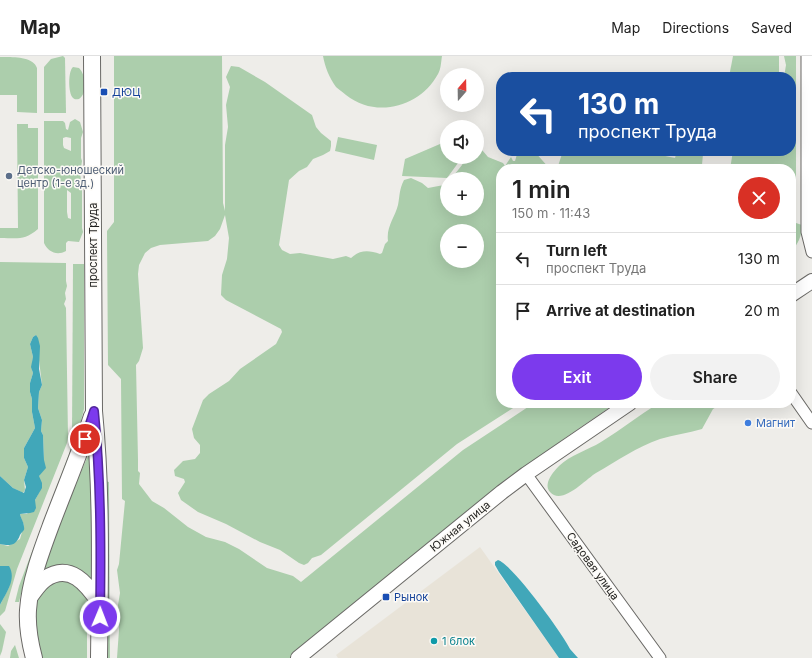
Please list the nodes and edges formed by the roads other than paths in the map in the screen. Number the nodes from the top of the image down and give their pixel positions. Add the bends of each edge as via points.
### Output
1 (92, 56) edge
2 (807, 56) edge
3 (812, 252) edge
4 (812, 281) edge
5 (796, 292) edge
6 (796, 400) edge
7 (623, 408) edge
8 (94, 411) junction
9 (812, 423) edge
10 (526, 474) junction
11 (30, 597) junction
12 (100, 603) junction
13 (34, 658) edge
14 (99, 658) edge
15 (298, 658) edge
16 (660, 658) edge

1 - 8 main road, проспект Труда
2 - 3 street via 807,232
4 - 5 street
6 - 9 street
7 - 10 street, Южная улица
8 - 11 main road, проспект Труда via 41,551
8 - 12 main road, проспект Труда via 99,482
10 - 15 street, Южная улица
10 - 16 street, Садовая улица
11 - 12 main road via 46,579 58,573 81,579
11 - 13 main road, проспект Труда via 28,626
12 - 14 main road, проспект Труда

